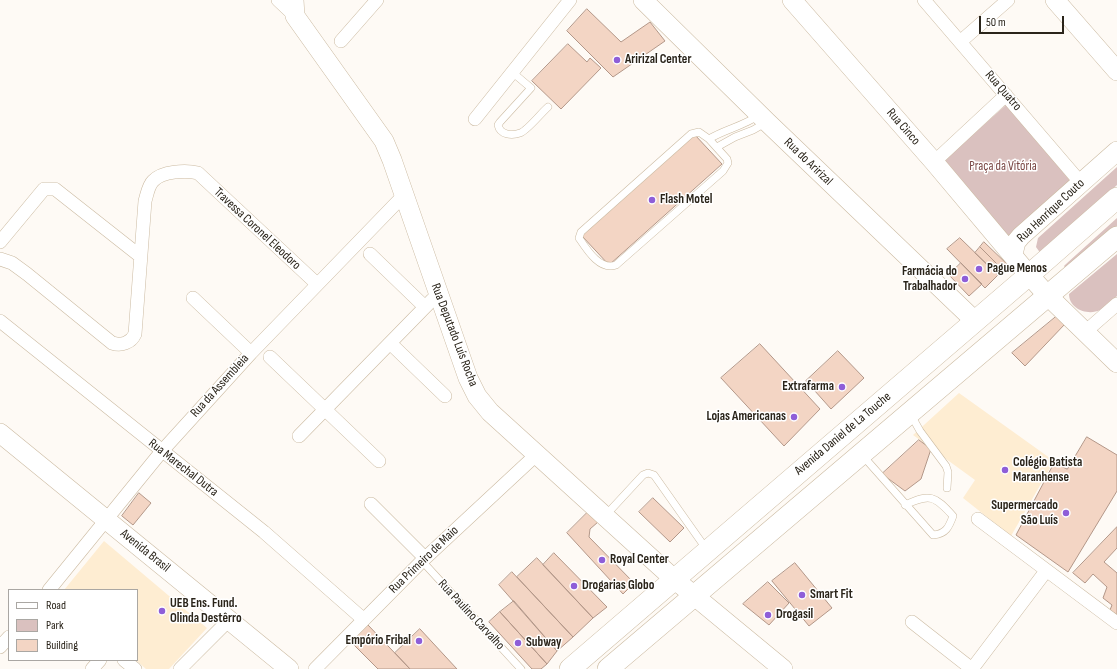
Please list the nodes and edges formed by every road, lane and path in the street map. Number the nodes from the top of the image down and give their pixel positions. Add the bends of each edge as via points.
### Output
1 (278, 0) edge
2 (377, 0) edge
3 (570, 0) edge
4 (643, 0) edge
5 (792, 0) edge
6 (924, 0) edge
7 (1008, 0) edge
8 (1055, 0) edge
9 (294, 8) edge
10 (341, 41) dead end
11 (960, 42) junction
12 (1117, 71) edge
13 (512, 72) junction
14 (1006, 95) junction
15 (548, 107) dead end
16 (763, 118) junction
17 (475, 119) dead end
18 (709, 139) junction
19 (717, 147) junction
20 (1117, 151) edge
21 (934, 162) junction
22 (1081, 183) junction
23 (405, 194) junction
24 (1117, 198) edge
25 (15, 224) junction
26 (0, 225) edge
27 (1117, 238) edge
28 (0, 242) edge
29 (370, 254) dead end
30 (1013, 254) junction
31 (140, 256) junction
32 (0, 259) edge
33 (1029, 275) junction
34 (1066, 281) junction
35 (317, 284) junction
36 (1048, 296) junction
37 (193, 298) dead end
38 (432, 302) junction
39 (1117, 304) edge
40 (0, 321) edge
41 (975, 321) junction
42 (1085, 332) junction
43 (390, 343) junction
44 (251, 352) junction
45 (270, 357) dead end
46 (1117, 363) edge
47 (445, 396) dead end
48 (325, 410) junction
49 (910, 413) junction
50 (1, 436) edge
51 (299, 436) dead end
52 (162, 451) junction
53 (536, 454) junction
54 (861, 454) junction
55 (379, 461) dead end
56 (947, 488) dead end
57 (371, 504) dead end
58 (905, 505) junction
59 (605, 517) junction
60 (978, 519) dead end
61 (107, 520) junction
62 (707, 550) junction
63 (423, 560) junction
64 (1046, 570) junction
65 (674, 578) junction
66 (50, 589) edge
67 (694, 595) junction
68 (363, 619) junction
69 (229, 620) junction
70 (912, 622) dead end
71 (1117, 623) edge
72 (8, 638) edge
73 (0, 647) edge
74 (99, 661) edge
75 (125, 661) edge
76 (92, 669) edge
77 (135, 669) edge
78 (180, 669) edge
79 (289, 669) edge
80 (315, 669) edge
81 (521, 669) edge
82 (570, 669) edge
83 (608, 669) edge
84 (783, 669) edge
85 (972, 669) edge

1 - 9 street, Rua Deputado Luís Rocha
2 - 10 street
3 - 13 street
4 - 16 main road, Rua do Aririzal
5 - 21 main road, Rua Cinco
6 - 11 street, Rua Quatro
7 - 11 street
8 - 12 main road
9 - 23 main road, Rua Deputado Luís Rocha via 384,141
11 - 14 street, Rua Quatro
13 - 15 lane via 531,88 500,122 499,129 502,132 508,135 520,133
13 - 17 street
14 - 21 street
14 - 22 street, Rua Quatro
16 - 18 lane via 731,128
16 - 19 lane via 753,130 735,136
16 - 41 main road, Rua do Aririzal
18 - 19 lane
18 - 19 lane via 699,132 693,132 584,229 579,238 599,263 608,267 616,265 723,171 728,162
20 - 22 main road, Rua Henrique Couto
21 - 30 main road, Rua Cinco
22 - 30 main road, Rua Henrique Couto via 1021,236 1016,242
23 - 35 street, Rua da Assembleia
23 - 38 main road, Rua Deputado Luís Rocha
24 - 33 main road, Avenida Daniel de La Touche
25 - 26 street
25 - 28 street
25 - 31 street via 44,189 55,189
27 - 34 main road, Avenida Daniel de La Touche
29 - 38 street
30 - 33 main road, Rua Henrique Couto
31 - 32 street via 135,334 130,341 118,345 112,344 99,334 12,263
31 - 35 street, Travessa Coronel Eleodoro via 145,202 152,182 166,174 189,171 198,174
33 - 34 main road via 1044,282
33 - 36 main road, Rua Henrique Couto
33 - 41 main road, Avenida Daniel de La Touche
34 - 36 main road, Avenida Daniel de La Touche
35 - 44 street, Rua da Assembleia
36 - 42 main road, Rua Henrique Couto
36 - 49 main road, Avenida Daniel de La Touche
37 - 44 street
38 - 43 street
38 - 53 main road, Rua Deputado Luís Rocha via 477,396 490,412
39 - 42 street
40 - 52 street, Rua Marechal Dutra
41 - 62 main road, Avenida Daniel de La Touche
42 - 46 main road, Rua Henrique Couto
43 - 47 street
43 - 48 street
44 - 52 street, Rua da Assembleia
45 - 48 street
48 - 51 street
48 - 55 street
49 - 54 main road, Avenida Daniel de La Touche
49 - 56 lane via 946,466
50 - 61 main road, Avenida Brasil
52 - 61 street, Rua da Assembleia
52 - 68 street, Rua Marechal Dutra via 264,532
53 - 59 main road, Rua Deputado Luís Rocha
53 - 63 street, Rua Primeiro de Maio
54 - 58 lane
54 - 67 main road, Avenida Daniel de La Touche
57 - 63 street
58 - 58 lane via 933,535 941,534 948,528 953,516 940,502 928,496
59 - 62 lane via 643,475 648,473 654,475
59 - 65 main road, Rua Deputado Luís Rocha
60 - 64 street
61 - 66 street, Rua da Assembleia
61 - 69 main road, Avenida Brasil
62 - 65 main road, Avenida Daniel de La Touche
63 - 68 street, Rua Primeiro de Maio
63 - 81 lane, Rua Paulino Carvalho
64 - 71 street
64 - 85 street
65 - 67 main road, Rua Deputado Luís Rocha
65 - 82 main road, Avenida Daniel de La Touche
67 - 83 main road, Avenida Daniel de La Touche
67 - 84 main road, Rua Deputado Luís Rocha
68 - 80 street, Rua Primeiro de Maio
69 - 78 street
69 - 79 main road, Avenida Brasil
70 - 85 street
72 - 73 street
74 - 76 street
75 - 77 street

